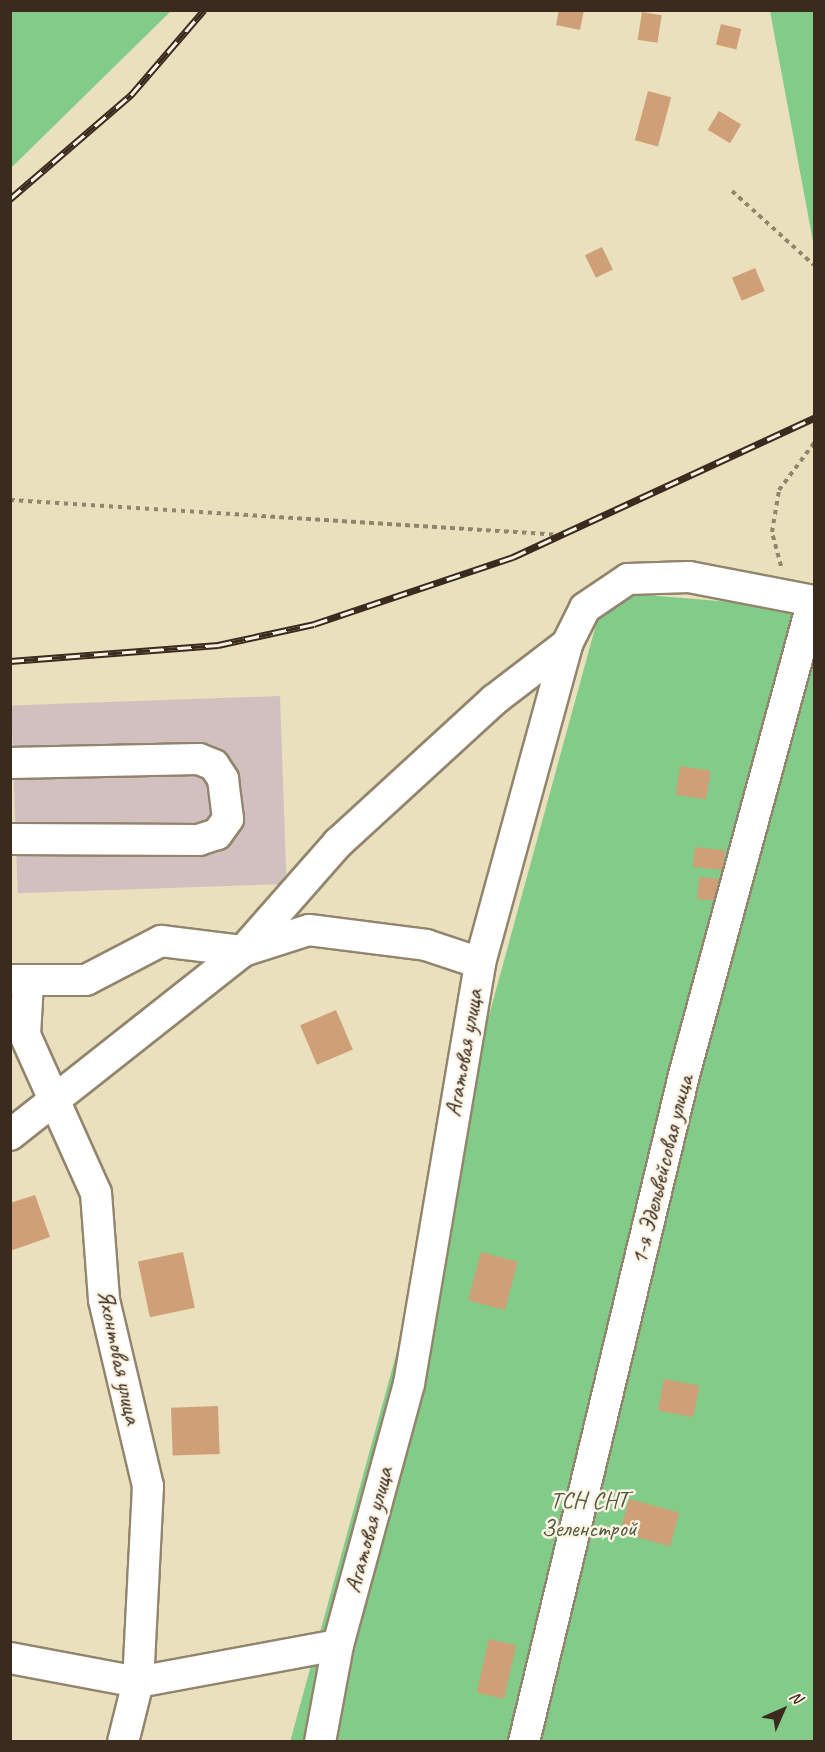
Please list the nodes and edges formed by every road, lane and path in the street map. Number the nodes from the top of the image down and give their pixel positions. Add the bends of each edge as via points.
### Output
1 (732, 191) dead end
2 (814, 265) edge
3 (814, 443) edge
4 (10, 500) edge
5 (561, 535) dead end
6 (789, 570) dead end
7 (814, 601) edge
8 (567, 644) junction
9 (10, 763) edge
10 (10, 838) edge
11 (243, 951) junction
12 (480, 963) junction
13 (19, 982) edge
14 (54, 1104) junction
15 (10, 1135) edge
16 (338, 1646) junction
17 (10, 1658) edge
18 (138, 1682) junction
19 (123, 1742) edge
20 (320, 1742) edge
21 (524, 1742) edge

1 - 2 path
3 - 6 path via 779,490 772,532 780,566
4 - 5 path
7 - 8 street, Агатовая улица via 689,577 628,579 585,608
7 - 21 street, 1-я Эдельвейсовая улица via 684,1075
8 - 11 street via 494,700 338,843
8 - 12 street, Агатовая улица
9 - 10 street via 199,759 214,765 223,779 228,819 208,838
11 - 12 street via 309,930 426,945
11 - 13 street via 161,941 86,980
11 - 14 street
12 - 16 street, Агатовая улица via 409,1384
13 - 14 street, Яхонтовая улица via 25,1035
14 - 15 street
14 - 18 street, Яхонтовая улица via 96,1193 104,1300 148,1486
16 - 18 street
16 - 20 street, Агатовая улица
17 - 18 street
18 - 19 street, Яхонтовая улица

